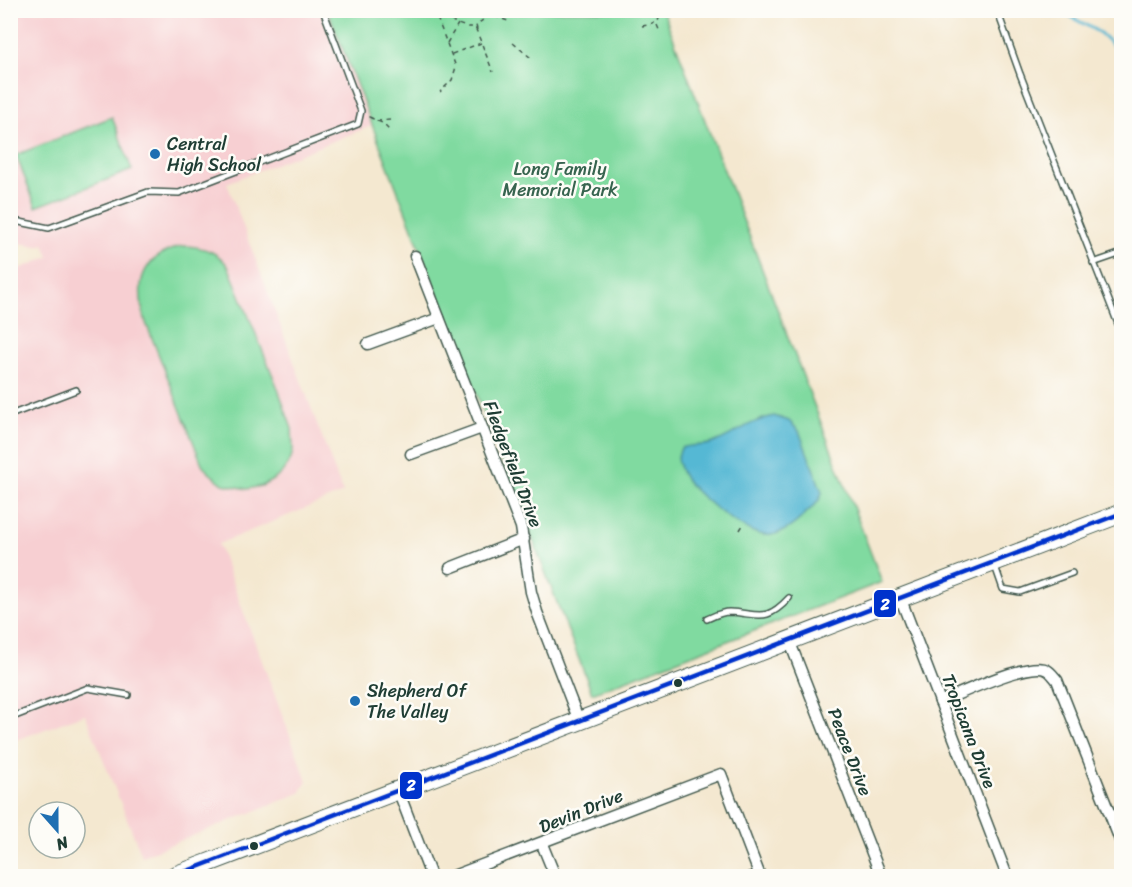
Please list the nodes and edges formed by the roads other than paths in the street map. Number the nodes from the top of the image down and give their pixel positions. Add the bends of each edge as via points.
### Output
1 (323, 10) edge
2 (998, 10) edge
3 (10, 220) edge
4 (1122, 252) edge
5 (415, 256) dead end
6 (1093, 263) junction
7 (439, 318) junction
8 (1122, 334) edge
9 (368, 344) dead end
10 (76, 390) dead end
11 (10, 415) edge
12 (482, 428) junction
13 (411, 454) dead end
14 (1122, 513) edge
15 (524, 539) junction
16 (993, 562) junction
17 (450, 568) dead end
18 (1072, 573) dead end
19 (900, 597) junction
20 (789, 598) dead end
21 (707, 619) dead end
22 (789, 639) junction
23 (128, 695) dead end
24 (940, 702) junction
25 (10, 717) edge
26 (579, 721) junction
27 (398, 790) junction
28 (542, 844) junction
29 (1122, 845) edge
30 (760, 874) edge
31 (174, 876) edge
32 (431, 876) edge
33 (453, 876) edge
34 (555, 876) edge
35 (747, 876) edge
36 (881, 876) edge
37 (1006, 876) edge

1 - 3 lane via 362,111 358,124 179,193 148,192 50,228
2 - 6 lane
4 - 6 lane
5 - 7 street, Fledgefield Drive
6 - 8 lane
7 - 9 street
7 - 12 street, Fledgefield Drive
10 - 11 lane
12 - 13 street
12 - 15 street, Fledgefield Drive
14 - 16 main road
15 - 17 street
15 - 26 street, Fledgefield Drive via 537,612
16 - 18 lane via 1003,589 1020,592
16 - 19 main road
19 - 22 main road
19 - 24 street, Tropicana Drive
20 - 21 lane via 766,615 727,612
22 - 26 main road
22 - 36 street, Peace Drive
23 - 25 lane via 88,688
24 - 29 street via 1022,669 1047,670 1057,680
24 - 37 street, Tropicana Drive
26 - 27 main road
27 - 31 main road
27 - 32 street
28 - 30 street, Devin Drive via 721,774
28 - 33 street, Devin Drive
28 - 34 street
30 - 35 lane

